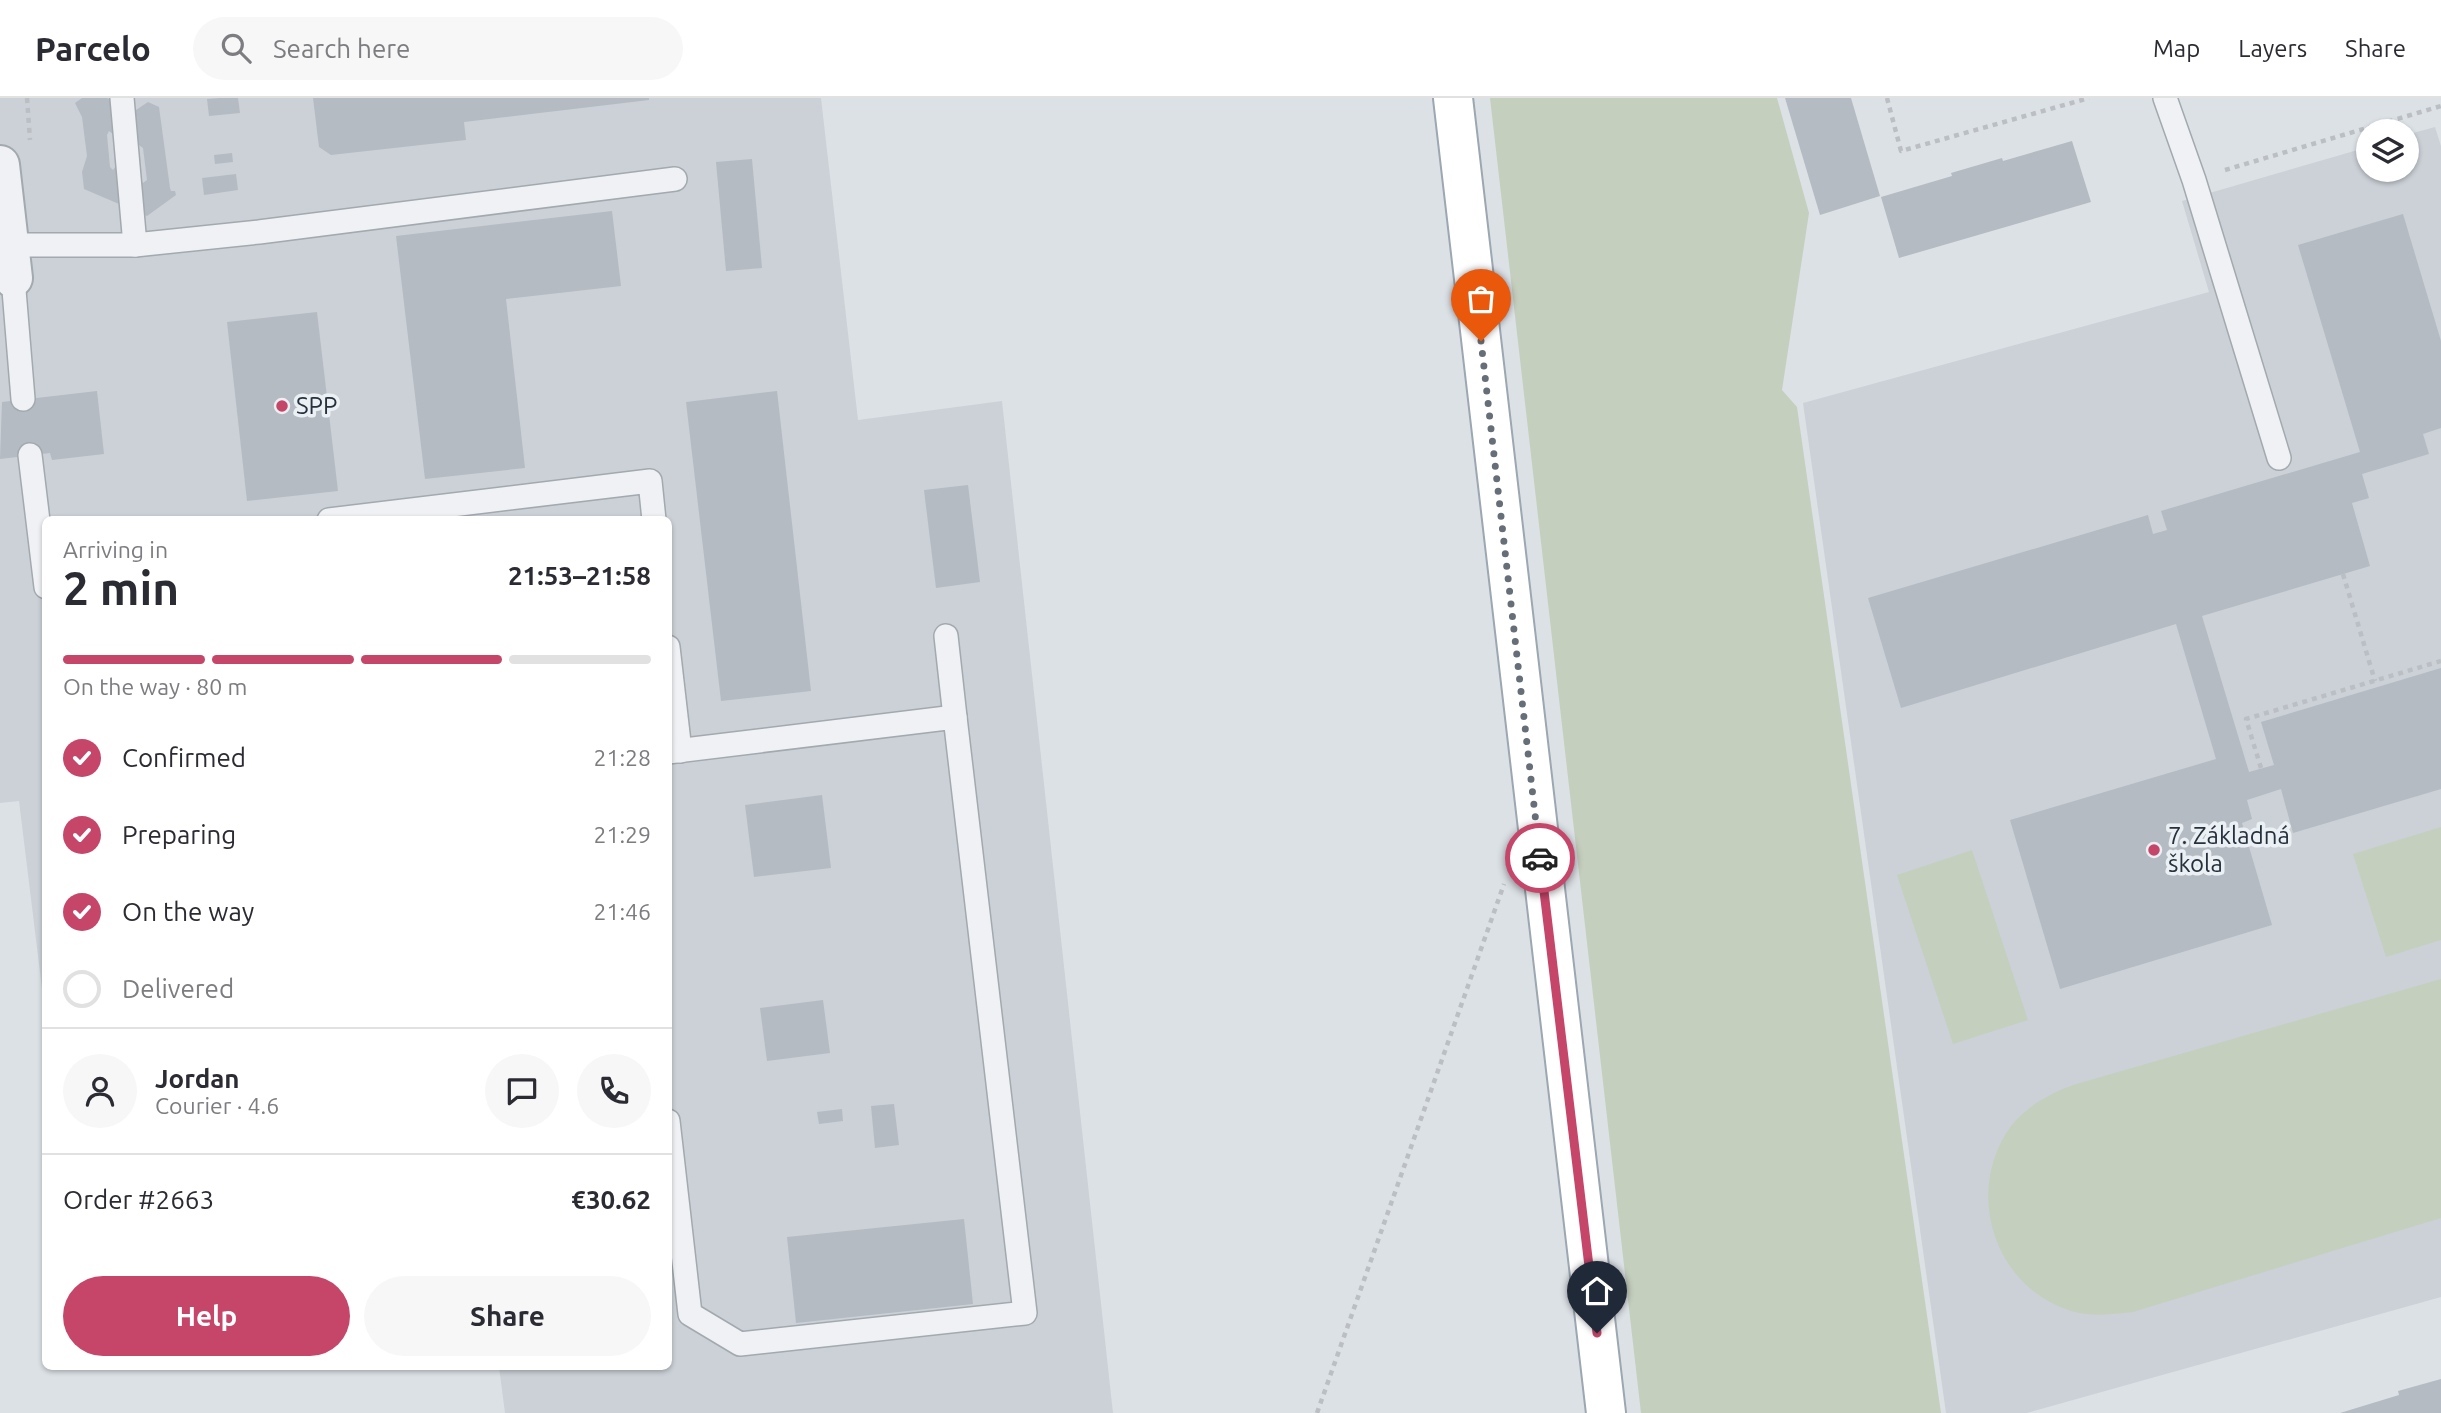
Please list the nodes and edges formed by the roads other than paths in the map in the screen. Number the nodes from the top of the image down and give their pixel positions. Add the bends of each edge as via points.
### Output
1 (122, 98) edge
2 (1453, 98) edge
3 (2165, 98) edge
4 (0, 165) edge
5 (676, 179) dead end
6 (135, 245) junction
7 (11, 262) junction
8 (23, 399) dead end
9 (30, 455) dead end
10 (2279, 458) dead end
11 (362, 516) edge
12 (654, 516) edge
13 (42, 554) edge
14 (946, 636) dead end
15 (672, 716) edge
16 (955, 717) junction
17 (674, 751) edge
18 (672, 1156) edge
19 (1606, 1413) edge

1 - 6 lane
2 - 19 main road
3 - 10 lane
4 - 7 street
5 - 6 lane
6 - 7 lane
7 - 8 lane
9 - 13 lane
11 - 12 lane via 650,481
14 - 16 lane
15 - 17 lane
16 - 17 lane
16 - 18 lane via 1025,1313 740,1344 690,1314

